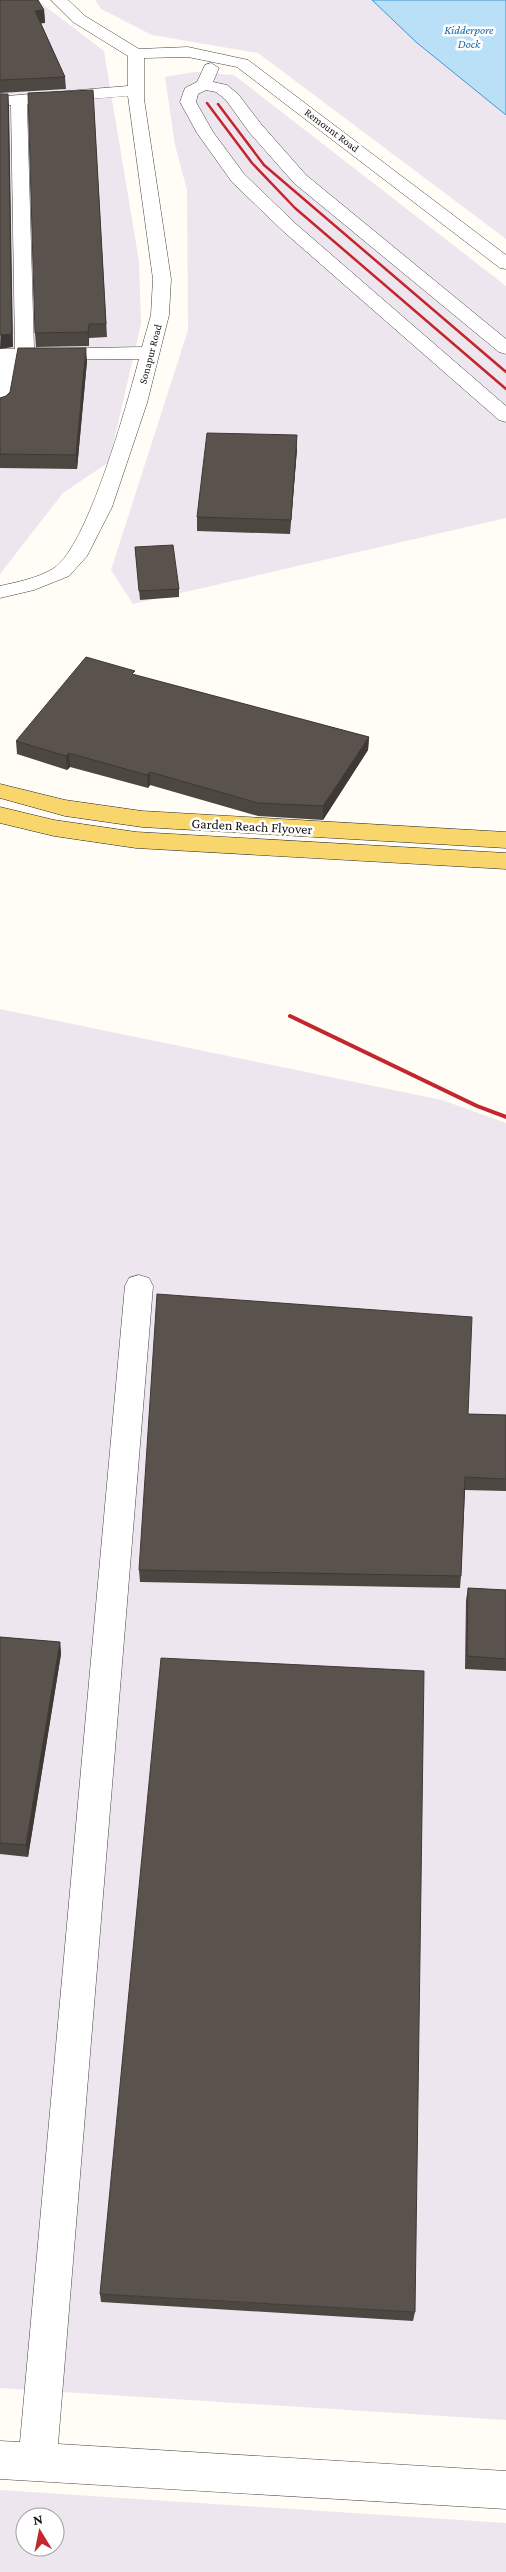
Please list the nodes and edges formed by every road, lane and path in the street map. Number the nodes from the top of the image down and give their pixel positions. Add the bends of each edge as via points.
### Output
1 (59, 0) edge
2 (136, 54) junction
3 (216, 58) junction
4 (204, 85) junction
5 (136, 90) junction
6 (0, 98) edge
7 (20, 100) junction
8 (506, 264) edge
9 (506, 348) edge
10 (150, 353) junction
11 (11, 355) edge
12 (0, 404) edge
13 (506, 416) edge
14 (0, 592) edge
15 (0, 791) edge
16 (0, 815) edge
17 (506, 840) edge
18 (506, 861) edge
19 (139, 1286) dead end
20 (0, 2460) edge
21 (37, 2462) junction
22 (506, 2490) edge

1 - 2 street via 80,19
2 - 3 street, Remount Road via 188,52
2 - 5 street, Sonapur Road
3 - 4 street
3 - 8 street, Remount Road via 242,63
4 - 9 street via 221,88 232,97 300,179
4 - 13 street via 192,91 188,102 238,178 298,235
5 - 7 street
5 - 10 street, Sonapur Road via 162,279 160,315
6 - 7 street via 2,101
7 - 11 street
10 - 11 street
10 - 14 street, Sonapur Road via 102,507 80,552 62,572 27,586
11 - 12 street
15 - 17 main road, Garden Reach Flyover via 65,808 142,819
16 - 18 main road, Garden Reach Flyover via 54,828 136,840
19 - 21 street
20 - 21 street
21 - 22 street

